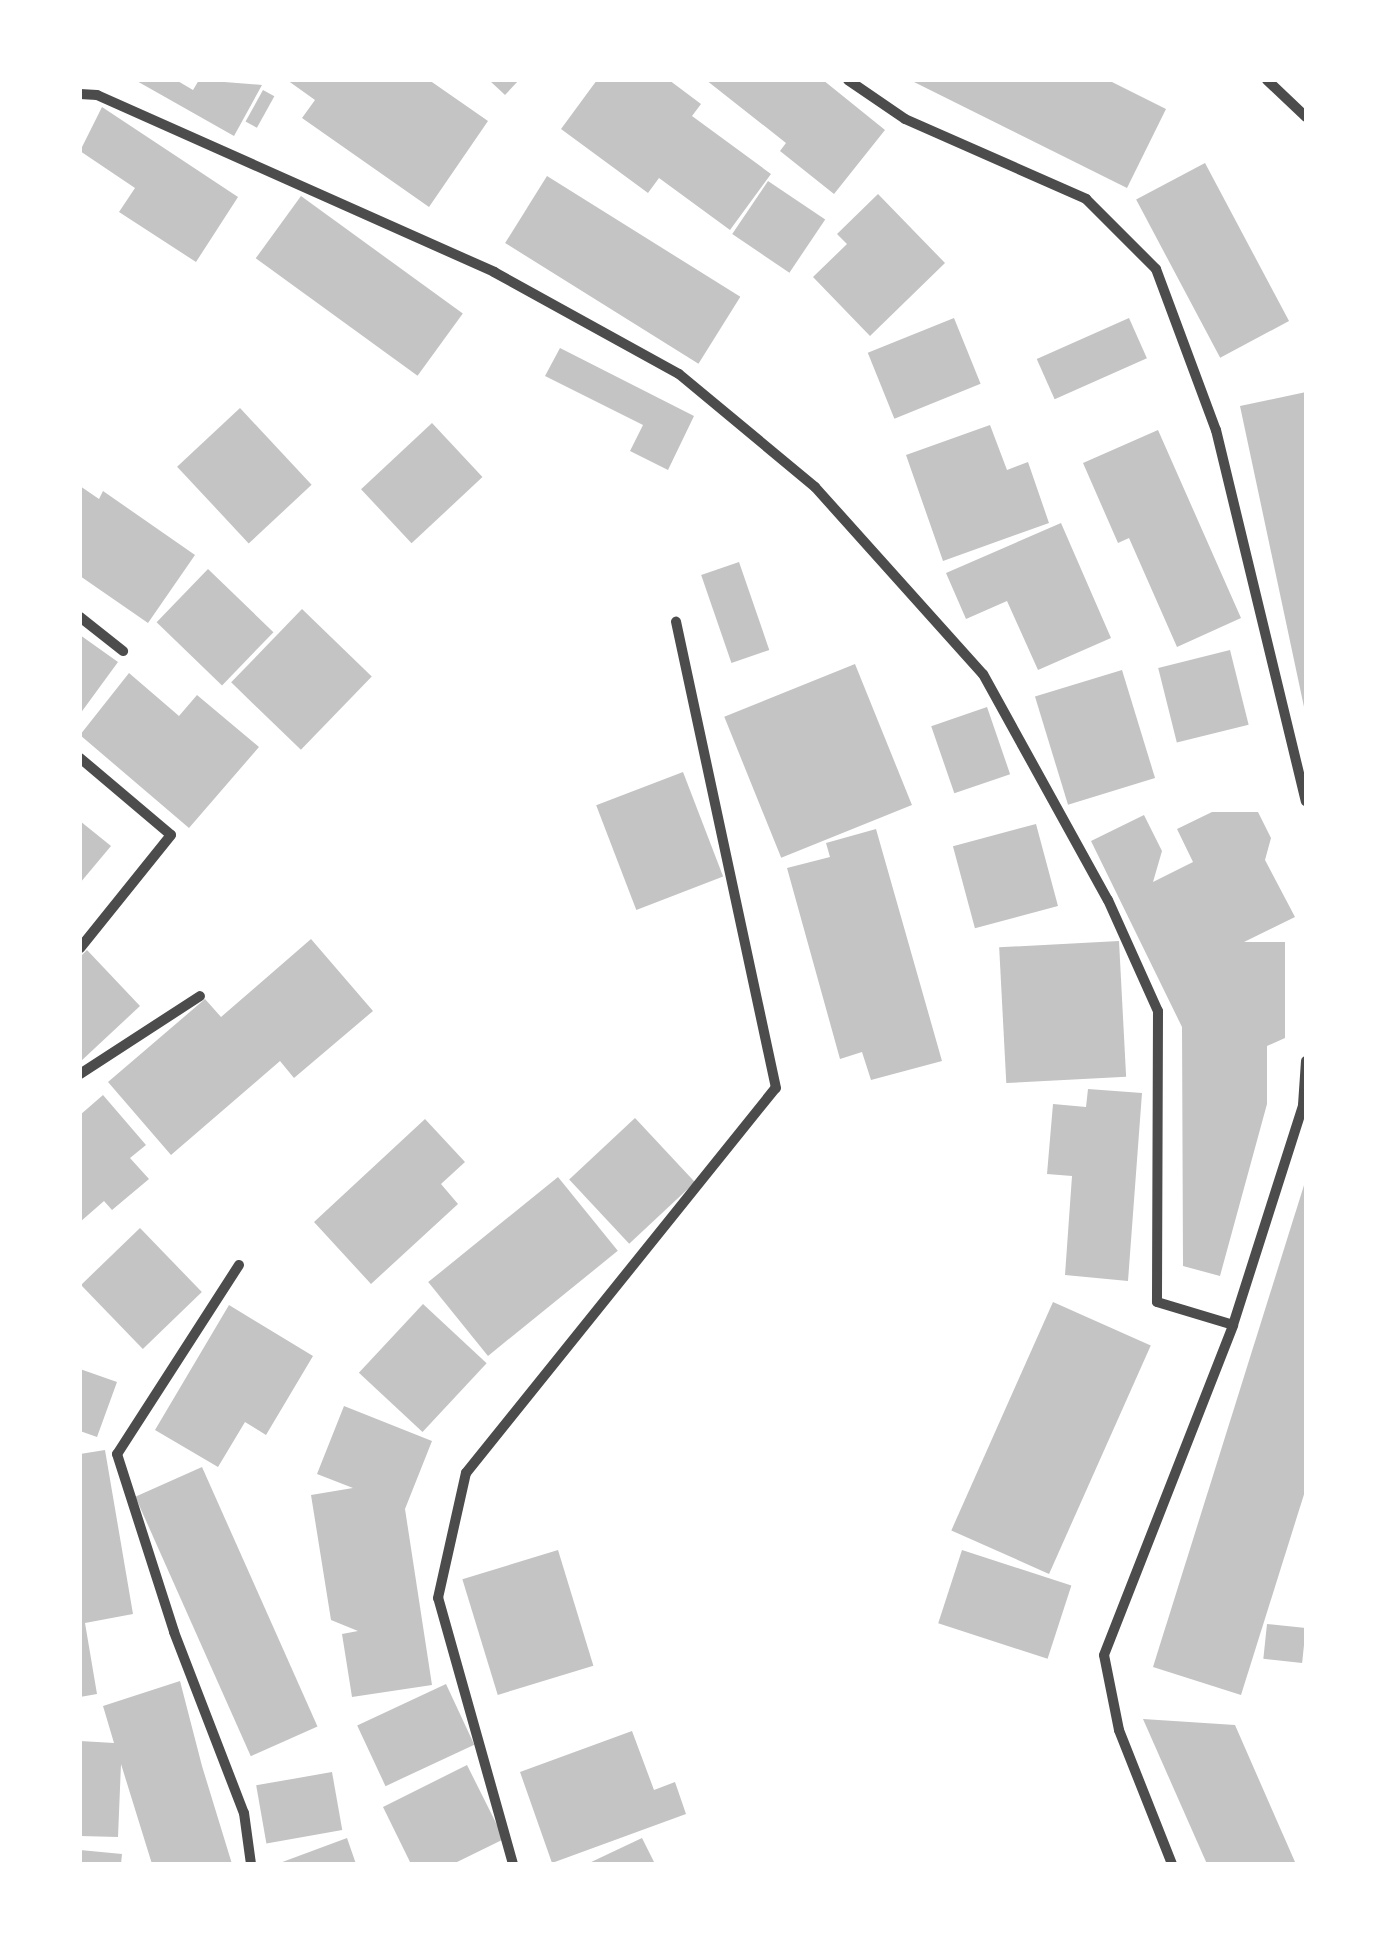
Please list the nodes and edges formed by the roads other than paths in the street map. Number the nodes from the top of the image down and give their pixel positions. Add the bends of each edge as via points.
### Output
1 (848, 80) edge
2 (1267, 80) edge
3 (80, 94) edge
4 (1306, 117) edge
5 (80, 617) edge
6 (676, 622) dead end
7 (123, 651) dead end
8 (80, 758) edge
9 (1306, 800) edge
10 (80, 948) edge
11 (200, 996) dead end
12 (1306, 1061) edge
13 (80, 1074) edge
14 (239, 1265) dead end
15 (1233, 1325) junction
16 (252, 1864) edge
17 (513, 1864) edge
18 (1172, 1864) edge

1 - 9 street via 905,119 1086,199 1156,270 1216,430
2 - 4 street
3 - 15 street via 494,272 679,374 815,488 983,674 1108,900 1158,1010 1157,1302
5 - 7 street
6 - 17 street via 776,1088 466,1473 438,1598
8 - 10 street via 172,835
11 - 13 street
12 - 15 street via 1302,1105
14 - 16 street via 118,1454 174,1632 244,1814
15 - 18 street via 1104,1655 1118,1730

